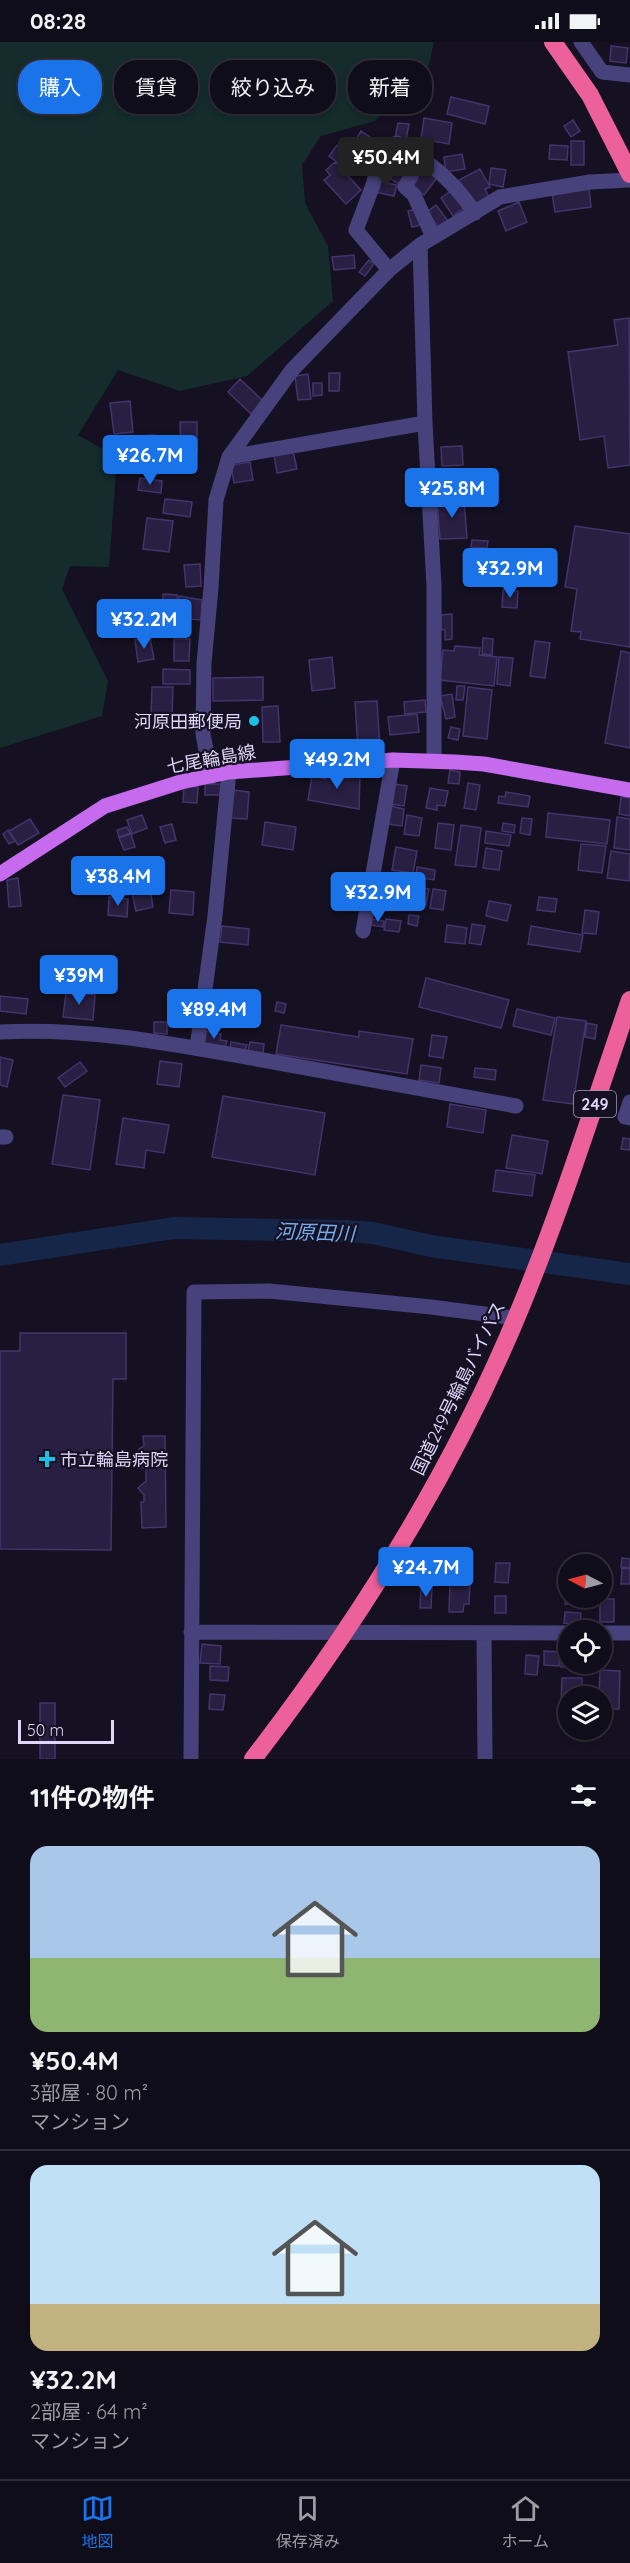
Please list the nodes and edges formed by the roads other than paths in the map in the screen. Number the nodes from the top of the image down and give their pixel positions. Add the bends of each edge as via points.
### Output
1 (554, 42) edge
2 (581, 42) edge
3 (630, 75) edge
4 (422, 156) junction
5 (630, 174) edge
6 (630, 180) edge
7 (475, 213) junction
8 (426, 241) junction
9 (389, 270) junction
10 (425, 423) junction
11 (229, 457) junction
12 (393, 760) junction
13 (434, 761) junction
14 (229, 772) junction
15 (211, 777) junction
16 (630, 790) edge
17 (0, 874) edge
18 (363, 931) dead end
19 (630, 1000) edge
20 (0, 1032) edge
21 (197, 1048) junction
22 (630, 1102) edge
23 (516, 1106) dead end
24 (630, 1118) edge
25 (519, 1311) junction
26 (191, 1632) junction
27 (346, 1633) junction
28 (484, 1633) junction
29 (558, 1633) edge
30 (612, 1633) edge
31 (630, 1633) edge
32 (191, 1759) edge
33 (253, 1759) edge
34 (485, 1759) edge

1 - 5 highway via 590,95
2 - 3 street via 602,72
4 - 7 street via 450,180
4 - 8 street via 405,187 414,195
4 - 9 street via 397,142 388,146 379,161 356,230
6 - 7 street via 591,182 500,197
7 - 8 street
8 - 9 street
8 - 10 street
9 - 11 street via 292,369
10 - 11 street
10 - 13 street via 434,586
11 - 15 street via 216,500 204,663 203,734
12 - 13 main road, 七尾輪島線
12 - 14 main road, 七尾輪島線
12 - 18 street
13 - 16 main road, 七尾輪島線 via 484,765
14 - 15 main road, 七尾輪島線
14 - 21 street
15 - 17 main road, 七尾輪島線 via 172,784 105,806
19 - 25 highway, 国道249号輪島バイパス / 249 via 560,1207
20 - 21 street via 114,1036
21 - 23 street
22 - 24 street via 625,1117
25 - 26 street via 431,1307 269,1291 194,1292
25 - 27 highway, 国道249号輪島バイパス / 249 via 440,1477
26 - 27 street
26 - 32 street
27 - 28 street
27 - 33 highway, 国道249号輪島バイパス / 249
28 - 29 street
28 - 34 street
30 - 31 street

